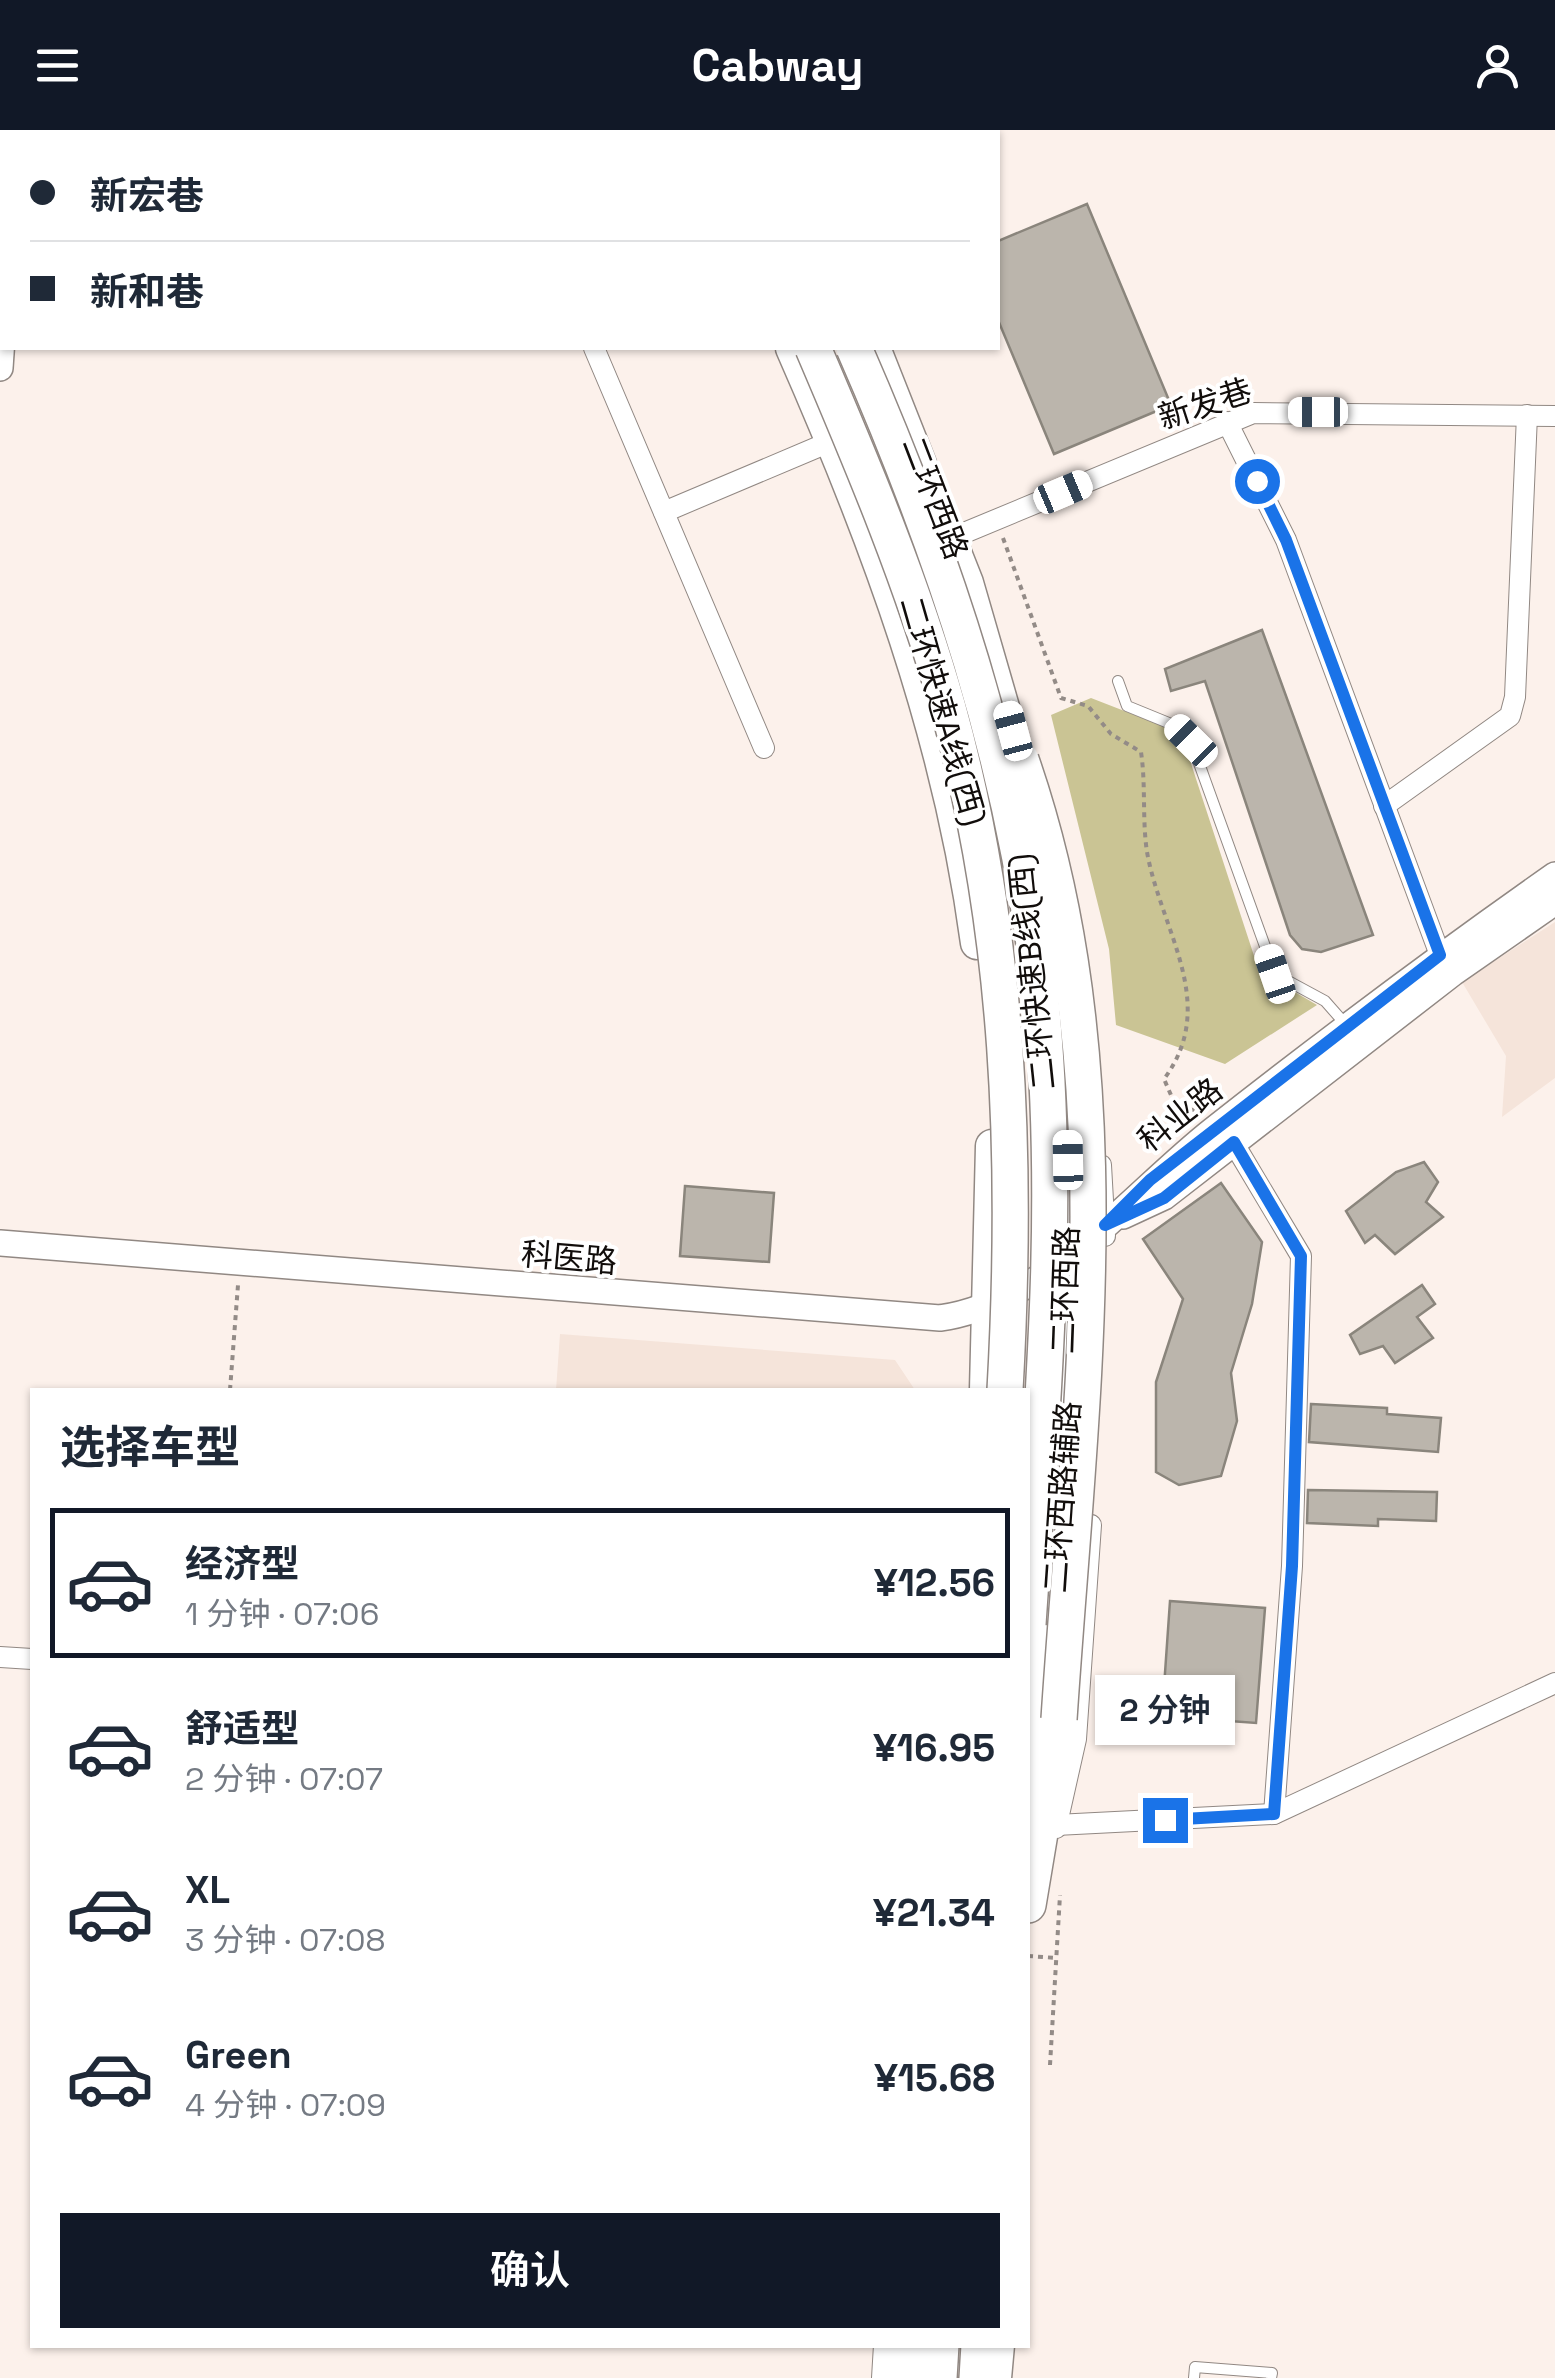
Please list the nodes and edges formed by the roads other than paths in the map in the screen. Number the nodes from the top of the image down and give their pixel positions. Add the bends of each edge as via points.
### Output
1 (595, 350) edge
2 (793, 350) edge
3 (813, 350) edge
4 (855, 350) edge
5 (875, 350) edge
6 (1527, 415) junction
7 (1555, 416) edge
8 (1227, 422) junction
9 (832, 441) junction
10 (664, 512) junction
11 (952, 538) junction
12 (950, 589) junction
13 (1118, 681) dead end
14 (764, 748) dead end
15 (1384, 806) junction
16 (1555, 875) edge
17 (1555, 902) edge
18 (1440, 955) junction
19 (1347, 1026) junction
20 (1062, 1031) junction
21 (1234, 1142) junction
22 (1105, 1225) junction
23 (0, 1242) edge
24 (1067, 1256) junction
25 (990, 1306) junction
26 (986, 1388) edge
27 (1005, 1388) edge
28 (1030, 1587) edge
29 (0, 1657) edge
30 (30, 1660) edge
31 (1555, 1684) edge
32 (1274, 1814) junction
33 (1056, 1825) junction
34 (1030, 1870) edge
35 (1030, 1891) edge
36 (1030, 1897) edge
37 (884, 2348) edge
38 (904, 2348) edge
39 (922, 2348) edge
40 (941, 2348) edge
41 (979, 2348) edge
42 (998, 2348) edge
43 (882, 2378) edge
44 (901, 2378) edge
45 (920, 2378) edge
46 (939, 2378) edge
47 (977, 2378) edge
48 (996, 2378) edge
49 (1194, 2378) edge
50 (1271, 2378) edge

1 - 10 street
2 - 9 main road
3 - 27 highway, 二环快速A线(西), bridge via 914,601 953,727 981,852 1000,978 1010,1116
4 - 12 highway, 二环快速B线(西), bridge
5 - 11 main road, 二环西路
6 - 7 street, 新发巷
6 - 8 street, 新发巷 via 1253,412
6 - 15 street via 1510,716
8 - 11 street, 新发巷
8 - 15 street via 1286,540
9 - 10 street
9 - 25 main road via 920,679 963,856 990,1076
10 - 14 street
11 - 20 main road, 二环西路 via 1026,787
12 - 28 highway, 二环快速B线(西), bridge via 1011,809 1044,1032 1048,1256
12 - 35 highway, bridge via 1038,815 1069,940 1081,1029 1086,1256 1059,1719
13 - 19 lane via 1127,706 1176,726 1191,741 1275,974 1324,1002
15 - 18 street
16 - 18 street, 科业路
17 - 21 street, 科业路 via 1453,972
18 - 19 street, 科业路
19 - 22 street, 科业路 via 1150,1180
20 - 22 street, 二环西路辅路 via 1096,1140
20 - 24 main road, 二环西路
21 - 22 street, 科业路 via 1164,1198
21 - 32 street via 1301,1256 1292,1566
22 - 24 street, 科医路
22 - 33 street, 二环西路辅路 via 1078,1720
23 - 25 street, 科医路 via 940,1318
24 - 25 street, 科医路
24 - 34 main road, 二环西路
25 - 26 main road
29 - 30 street
31 - 32 street
32 - 33 street
33 - 36 street, 二环西路辅路
37 - 43 street
38 - 44 highway
39 - 45 main road
40 - 46 highway
41 - 47 highway
42 - 48 main road
49 - 50 lane via 1195,2367 1272,2372

